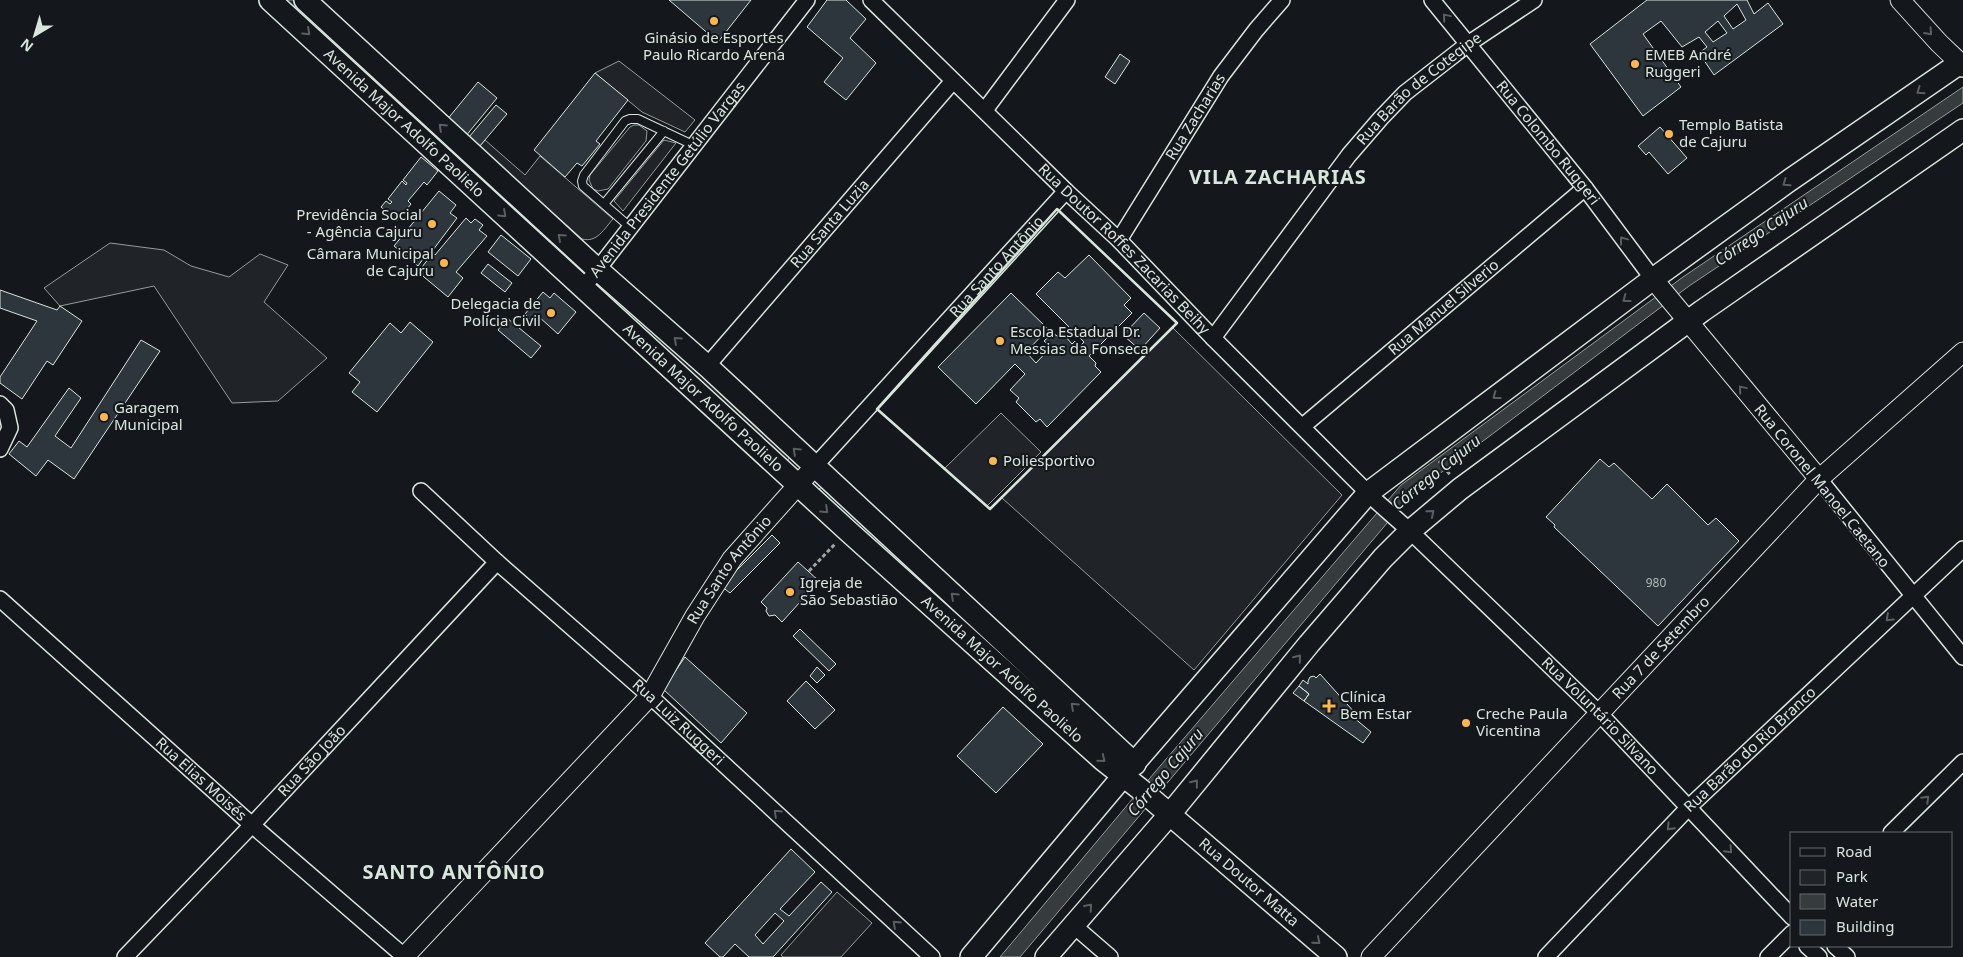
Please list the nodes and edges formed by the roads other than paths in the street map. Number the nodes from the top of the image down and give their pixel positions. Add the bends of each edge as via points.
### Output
1 (270, 0) edge
2 (305, 0) edge
3 (807, 0) edge
4 (871, 0) edge
5 (1067, 0) edge
6 (1282, 0) edge
7 (1432, 0) edge
8 (1534, 0) edge
9 (1900, 0) edge
10 (1468, 44) junction
11 (1962, 64) edge
12 (953, 81) junction
13 (985, 110) junction
14 (1963, 130) edge
15 (664, 131) junction
16 (693, 145) junction
17 (1585, 188) junction
18 (1066, 192) junction
19 (604, 204) junction
20 (630, 227) junction
21 (1119, 240) junction
22 (598, 270) junction
23 (1656, 284) junction
24 (584, 287) junction
25 (1684, 319) junction
26 (1214, 338) junction
27 (1963, 352) edge
28 (707, 366) junction
29 (0, 404) edge
30 (1303, 426) junction
31 (0, 449) edge
32 (814, 467) junction
33 (1819, 479) junction
34 (798, 485) junction
35 (421, 491) dead end
36 (1372, 496) junction
37 (1406, 527) junction
38 (1963, 549) edge
39 (497, 562) junction
40 (1912, 595) junction
41 (0, 599) edge
42 (1963, 657) edge
43 (650, 696) junction
44 (1599, 713) junction
45 (1963, 762) edge
46 (1130, 769) junction
47 (1140, 789) joint
48 (1689, 807) junction
49 (1165, 810) junction
50 (252, 825) junction
51 (1892, 832) edge
52 (1790, 915) edge
53 (1073, 926) junction
54 (1790, 935) edge
55 (1809, 947) edge
56 (1836, 947) edge
57 (125, 957) edge
58 (404, 957) edge
59 (932, 957) edge
60 (971, 957) edge
61 (1046, 957) edge
62 (1110, 957) edge
63 (1336, 957) edge
64 (1371, 957) edge
65 (1546, 957) edge
66 (1768, 957) edge
67 (1819, 957) edge
68 (1847, 957) edge

1 -> 24 main road, Avenida Major Adolfo Paolielo
22 -> 2 main road, Avenida Major Adolfo Paolielo
3 - 16 street, Avenida Presidente Getúlio Vargas
4 - 12 street, Rua Doutor Roffes Zacarias Beihy
5 - 13 street
6 - 21 street, Rua Zacharias via 1221,76
10 -> 7 street, Rua Colombo Ruggeri
8 - 10 street, Rua Barão de Cotegipe
9 -> 11 street
10 - 17 street, Rua Colombo Ruggeri
10 - 26 street, Rua Barão de Cotegipe via 1405,93 1349,154
11 -> 23 main road via 1790,180
12 - 13 street, Rua Doutor Roffes Zacarias Beihy
12 - 28 street, Rua Santa Luzia
13 - 18 street, Rua Doutor Roffes Zacarias Beihy
14 - 25 main road
15 - 16 lane
15 - 19 lane
15 - 19 lane via 638,119 625,122 584,174 582,181
16 - 20 street, Avenida Presidente Getúlio Vargas
23 -> 17 street, Rua Colombo Ruggeri
17 - 30 street, Rua Manuel Silverio
18 - 21 street, Rua Doutor Roffes Zacarias Beihy
18 - 32 street, Rua Santo Antônio
19 - 20 lane
20 - 22 street, Avenida Presidente Getúlio Vargas
21 - 26 street, Rua Doutor Roffes Zacarias Beihy
22 - 24 street, Avenida Presidente Getúlio Vargas
28 -> 22 main road, Avenida Major Adolfo Paolielo
23 - 25 street, Rua Coronel Manoel Caetano
23 -> 36 main road via 1428,446
24 - 34 main road, Avenida Major Adolfo Paolielo
33 -> 25 street, Rua Coronel Manoel Caetano
37 -> 25 main road
26 - 30 street, Rua Doutor Roffes Zacarias Beihy
27 - 33 street, Rua 7 de Setembro
32 -> 28 main road, Avenida Major Adolfo Paolielo
29 - 31 street via 6,410 10,428
30 - 36 street, Rua Doutor Roffes Zacarias Beihy
32 - 34 street, Rua Santo Antônio
46 -> 32 main road, Avenida Major Adolfo Paolielo
33 - 40 street, Rua Coronel Manoel Caetano
33 - 44 street, Rua 7 de Setembro
34 - 43 street, Rua Santo Antônio via 732,559
34 -> 46 main road, Avenida Major Adolfo Paolielo via 1103,760
35 - 39 street, Rua Luiz Ruggeri
36 - 37 street, Rua Voluntário Silvano
36 - 46 main road
37 - 44 street, Rua Voluntário Silvano
49 -> 37 main road via 1383,558
38 - 40 street, Rua Barão do Rio Branco
39 - 43 street, Rua Luiz Ruggeri
39 - 50 street, Rua São João
40 - 42 street, Rua Coronel Manoel Caetano
40 -> 48 street, Rua Barão do Rio Branco
41 - 50 street, Rua Elias Moisés
43 - 58 street, Rua Santo Antônio
59 -> 43 street, Rua Luiz Ruggeri
44 - 48 street, Rua Voluntário Silvano
44 - 64 street, Rua 7 de Setembro
51 -> 45 street
46 - 47 main road, Avenida Major Adolfo Paolielo
46 - 60 main road
47 - 49 main road, Rua Doutor Matta
48 -> 52 street, Rua Voluntário Silvano
48 -> 65 street, Rua Barão do Rio Branco
53 -> 49 main road
49 -> 63 main road, Rua Doutor Matta
50 - 57 street, Rua São João
50 - 58 street, Rua Elias Moisés
53 - 61 main road
53 - 62 street
54 - 66 street
55 - 67 street
56 - 68 street

